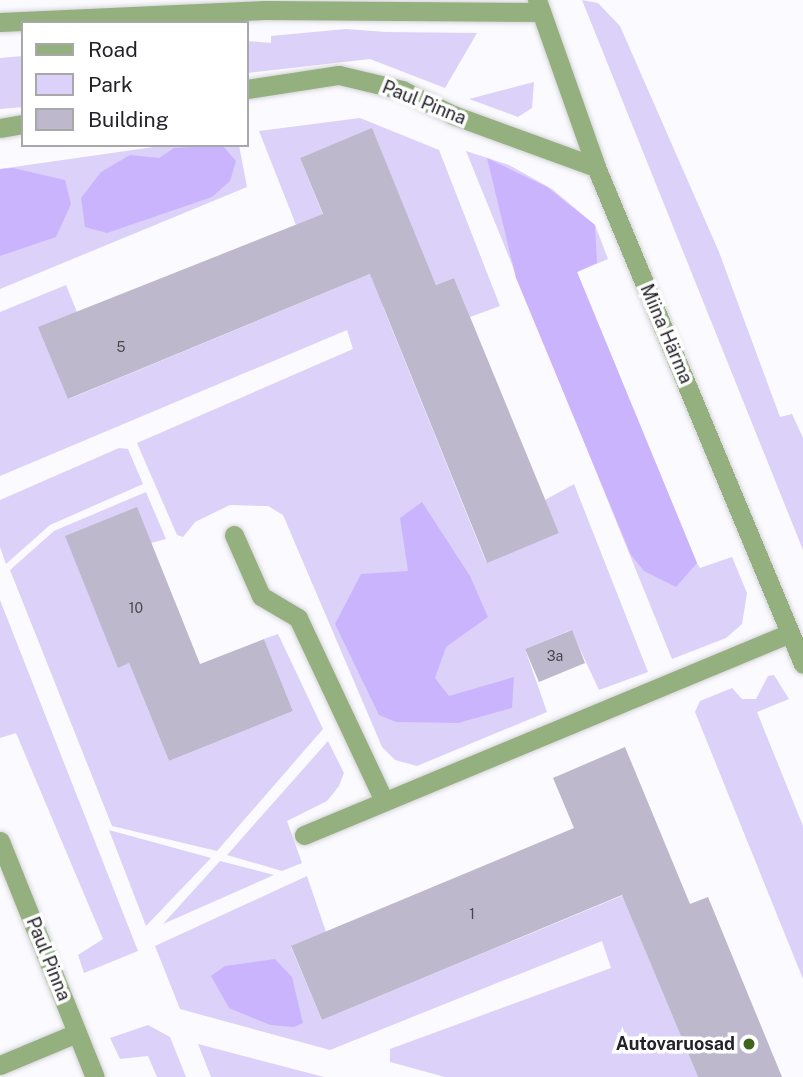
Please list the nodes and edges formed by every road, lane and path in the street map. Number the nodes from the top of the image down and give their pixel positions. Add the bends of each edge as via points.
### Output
1 (539, 6) edge
2 (21, 21) edge
3 (22, 21) edge
4 (0, 22) edge
5 (248, 89) edge
6 (21, 124) edge
7 (0, 128) edge
8 (596, 167) junction
9 (234, 535) dead end
10 (790, 633) junction
11 (803, 664) edge
12 (383, 799) junction
13 (304, 835) dead end
14 (0, 841) edge
15 (77, 1034) junction
16 (0, 1065) edge
17 (94, 1077) edge

1 - 3 street via 265,10
1 - 8 street, Miina Härma
2 - 4 street
5 - 8 street, Paul Pinna via 340,75 402,90 453,115
6 - 7 street
8 - 10 street, Miina Härma
9 - 12 street via 261,596 298,618
10 - 11 street, Miina Härma
10 - 12 street
12 - 13 street
14 - 15 street, Paul Pinna
15 - 16 street
15 - 17 street, Paul Pinna

